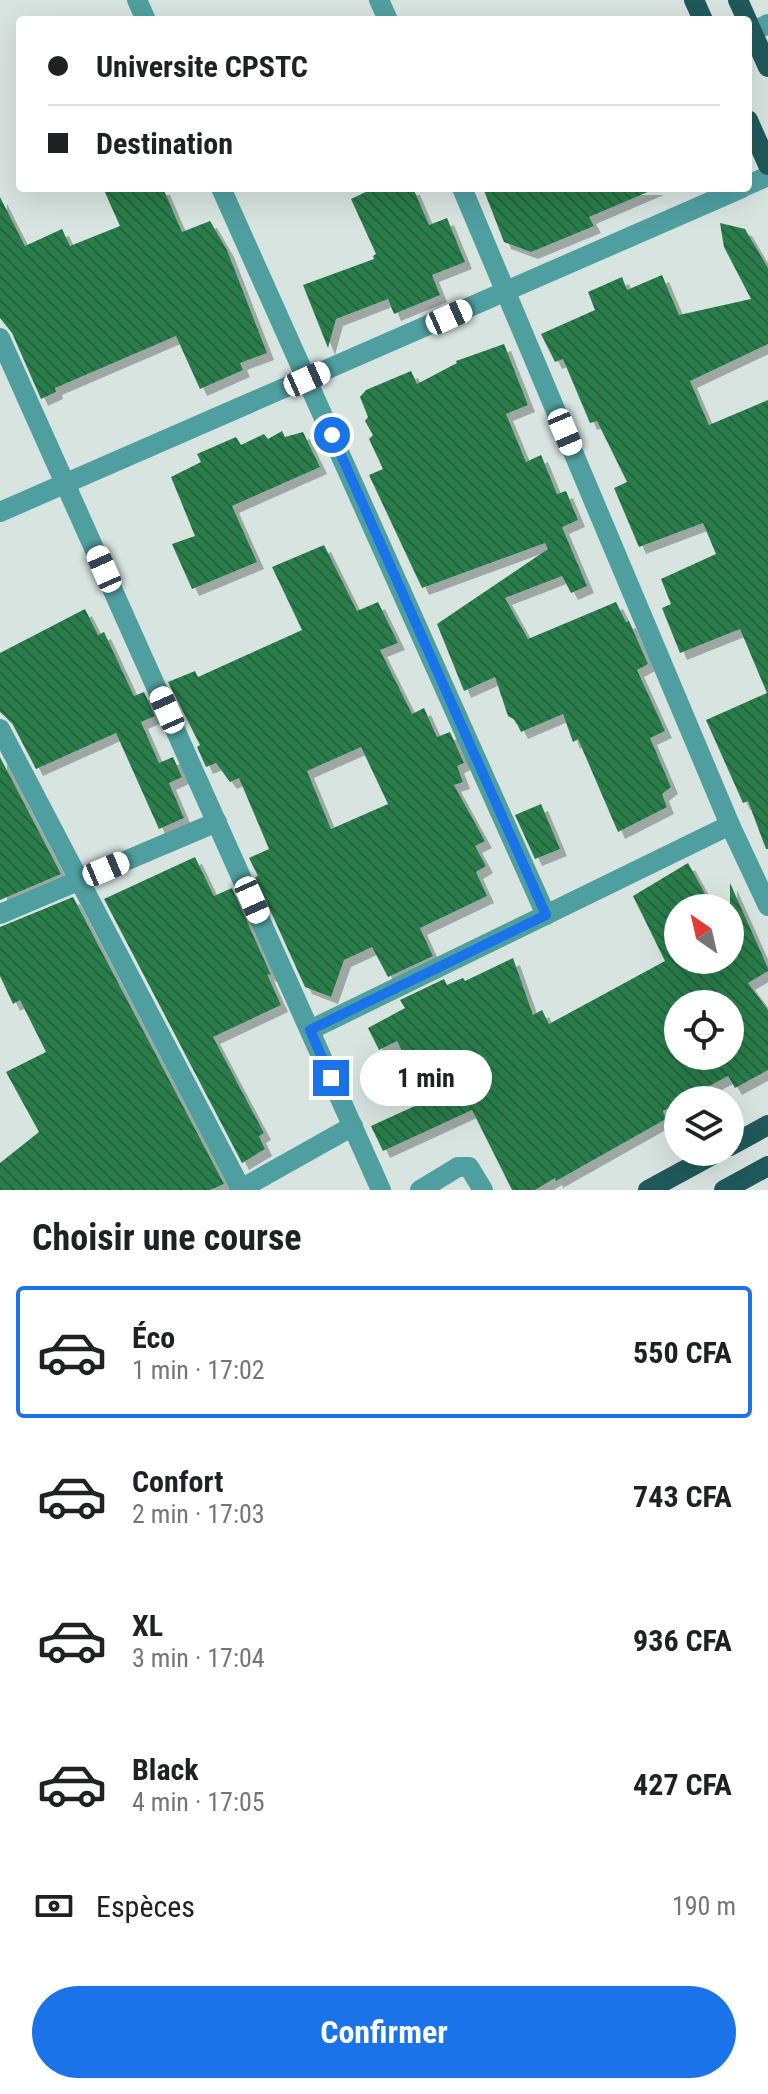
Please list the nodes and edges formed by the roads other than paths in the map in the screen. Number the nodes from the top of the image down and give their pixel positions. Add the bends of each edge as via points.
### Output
1 (754, 25) edge
2 (768, 67) edge
3 (752, 129) edge
4 (768, 165) edge
5 (223, 192) edge
6 (464, 192) edge
7 (733, 192) edge
8 (506, 292) junction
9 (0, 338) edge
10 (307, 379) junction
11 (66, 485) junction
12 (0, 512) edge
13 (0, 729) edge
14 (217, 822) junction
15 (730, 825) junction
16 (78, 880) junction
17 (768, 906) edge
18 (0, 914) edge
19 (546, 915) junction
20 (310, 1030) junction
21 (768, 1125) edge
22 (353, 1126) junction
23 (744, 1138) edge
24 (692, 1166) edge
25 (768, 1166) edge
26 (240, 1189) edge
27 (381, 1190) edge
28 (420, 1190) edge
29 (483, 1190) edge
30 (648, 1190) edge
31 (724, 1190) edge

1 - 2 main road
3 - 4 main road
5 - 10 street
6 - 8 street
7 - 8 street
8 - 10 street
8 - 15 street
9 - 11 street
10 - 11 street
10 - 19 street
11 - 12 street
11 - 14 street
13 - 16 street
14 - 16 street
14 - 20 street
15 - 17 street
15 - 19 street
16 - 18 street
16 - 26 street
19 - 20 street
20 - 22 street
21 - 23 main road
22 - 26 street
22 - 27 street
24 - 30 main road
25 - 31 main road
28 - 29 street via 458,1167 469,1167

